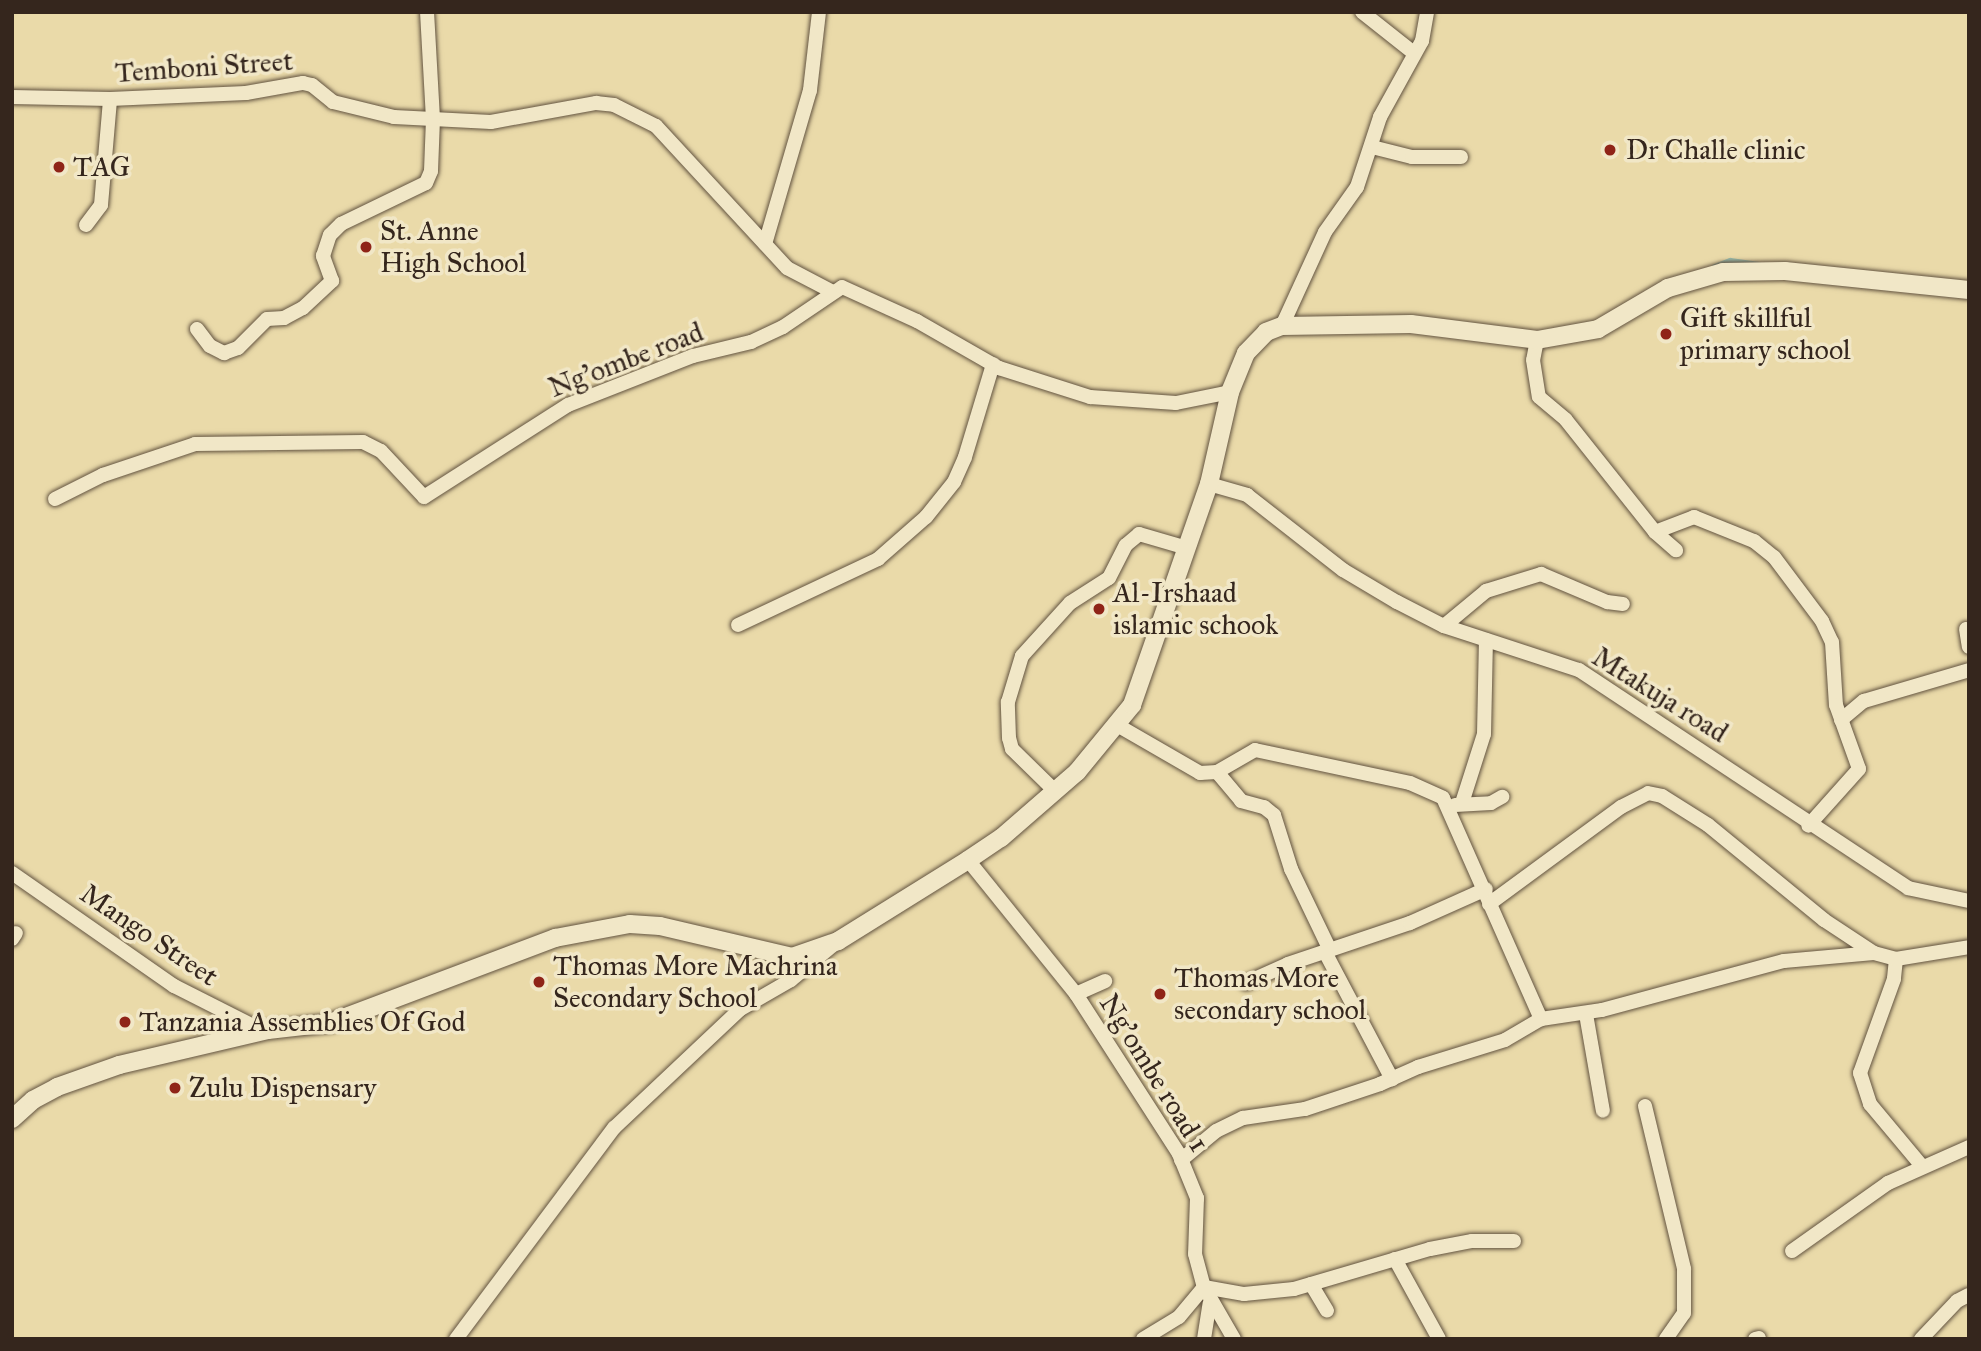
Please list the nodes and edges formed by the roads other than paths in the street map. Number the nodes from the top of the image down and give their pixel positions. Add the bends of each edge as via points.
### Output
1 (426, 12) edge
2 (818, 12) edge
3 (1362, 12) edge
4 (1427, 12) edge
5 (1414, 53) junction
6 (12, 97) edge
7 (110, 99) junction
8 (433, 118) junction
9 (1372, 147) junction
10 (1461, 157) dead end
11 (86, 225) dead end
12 (765, 244) junction
13 (1969, 290) edge
14 (831, 291) junction
15 (1282, 326) junction
16 (197, 329) dead end
17 (1537, 340) junction
18 (993, 364) junction
19 (1230, 392) junction
20 (1209, 484) junction
21 (55, 499) dead end
22 (1655, 532) junction
23 (1187, 548) junction
24 (1676, 550) dead end
25 (1623, 604) dead end
26 (738, 625) dead end
27 (1444, 626) junction
28 (1966, 629) dead end
29 (1486, 640) junction
30 (1969, 647) edge
31 (1969, 670) edge
32 (1841, 720) junction
33 (1117, 725) junction
34 (1217, 772) junction
35 (1055, 791) junction
36 (1502, 797) dead end
37 (1456, 805) junction
38 (1808, 826) junction
39 (968, 860) junction
40 (12, 873) edge
41 (1488, 897) junction
42 (1969, 901) edge
43 (838, 941) junction
44 (1969, 947) edge
45 (1328, 951) junction
46 (1874, 953) junction
47 (1896, 959) junction
48 (1105, 981) dead end
49 (1246, 983) dead end
50 (1076, 994) junction
51 (1586, 1014) junction
52 (1541, 1019) junction
53 (263, 1031) junction
54 (1392, 1079) junction
55 (1645, 1106) dead end
56 (1603, 1111) dead end
57 (12, 1119) edge
58 (1969, 1147) edge
59 (1181, 1160) junction
60 (1921, 1165) junction
61 (1514, 1241) dead end
62 (1792, 1251) dead end
63 (1395, 1259) junction
64 (1311, 1284) junction
65 (1204, 1287) junction
66 (1969, 1296) edge
67 (1210, 1303) junction
68 (1327, 1311) dead end
69 (456, 1339) edge
70 (1143, 1339) edge
71 (1203, 1339) edge
72 (1234, 1339) edge
73 (1439, 1339) edge
74 (1666, 1339) edge
75 (1921, 1339) edge

1 - 8 street
2 - 12 street via 810,90
3 - 5 street
4 - 5 street via 1422,41
5 - 9 street via 1380,117
6 - 7 street, Temboni Street
7 - 8 street, Temboni Street via 246,93 303,83 333,102 363,111
7 - 11 street via 101,205
8 - 12 street, Temboni Street via 491,122 596,103 634,112 676,145
8 - 16 street via 431,171 426,183 341,224 330,235 323,256 332,281 321,295 284,318 267,319 230,352 209,346
9 - 10 street via 1412,157
9 - 15 street via 1349,202 1325,232
12 - 14 street, Temboni Street via 787,268
13 - 17 street via 1785,271 1709,273 1668,288 1598,329
14 - 18 street via 842,287 858,291
14 - 21 street, Ng'ombe road via 783,327 751,342 693,356 568,405 424,497 381,451 363,442 195,444 103,475
15 - 17 street via 1410,324
15 - 19 street via 1266,332 1246,353
17 - 22 street via 1533,360 1539,397 1566,420
18 - 19 street via 1028,380 1103,399 1176,402
18 - 26 street via 965,457 954,482 926,517 878,559
19 - 20 street
20 - 23 street
20 - 27 street, Mtakuja road via 1247,495 1343,570
22 - 24 street
22 - 32 street via 1694,517 1766,549 1809,600 1832,642
23 - 33 street via 1132,705
23 - 35 street via 1139,534 1126,545 1109,578 1070,603 1023,656 1010,692 1009,738 1012,749
25 - 27 street via 1607,602 1541,574 1486,591
27 - 29 street, Mtakuja road
28 - 30 street
29 - 37 street via 1484,734
29 - 38 street, Mtakuja road via 1578,670 1748,779
31 - 32 street via 1864,701
32 - 38 street via 1857,762 1857,775
33 - 34 street via 1200,773
33 - 35 street
34 - 37 street via 1255,750 1420,786
34 - 45 street via 1241,801 1274,816 1291,869
35 - 39 street
36 - 37 street via 1491,803
37 - 41 street
38 - 42 street, Mtakuja road via 1908,888
39 - 43 street
39 - 50 street, Ng’ombe road 1
40 - 53 street, Mango Street via 174,986
41 - 45 street
41 - 46 street via 1648,793 1662,796 1708,825 1813,912
41 - 52 street
43 - 53 street via 792,957 690,932 630,924 555,938 330,1024
43 - 69 street via 791,980 739,1010 614,1128
44 - 47 street
45 - 49 street
45 - 54 street
46 - 47 street
46 - 51 street via 1784,961
47 - 60 street via 1894,979 1860,1073 1870,1104
48 - 50 street
50 - 59 street, Ng’ombe road 1
51 - 52 street
51 - 56 street
52 - 54 street via 1506,1040
53 - 57 street via 119,1065 57,1087
54 - 59 street via 1306,1109 1243,1118 1216,1131
55 - 74 street via 1684,1269 1684,1313
58 - 60 street
59 - 65 street, Ng’ombe road 1 via 1197,1198 1195,1254
60 - 62 street
61 - 63 street via 1472,1241
63 - 64 street
63 - 73 street
64 - 65 street via 1244,1294
64 - 68 street
65 - 67 street, Ng’ombe road 1
65 - 70 street via 1178,1317
66 - 75 street via 1956,1301
67 - 71 street
67 - 72 street, Ng’ombe road 1

